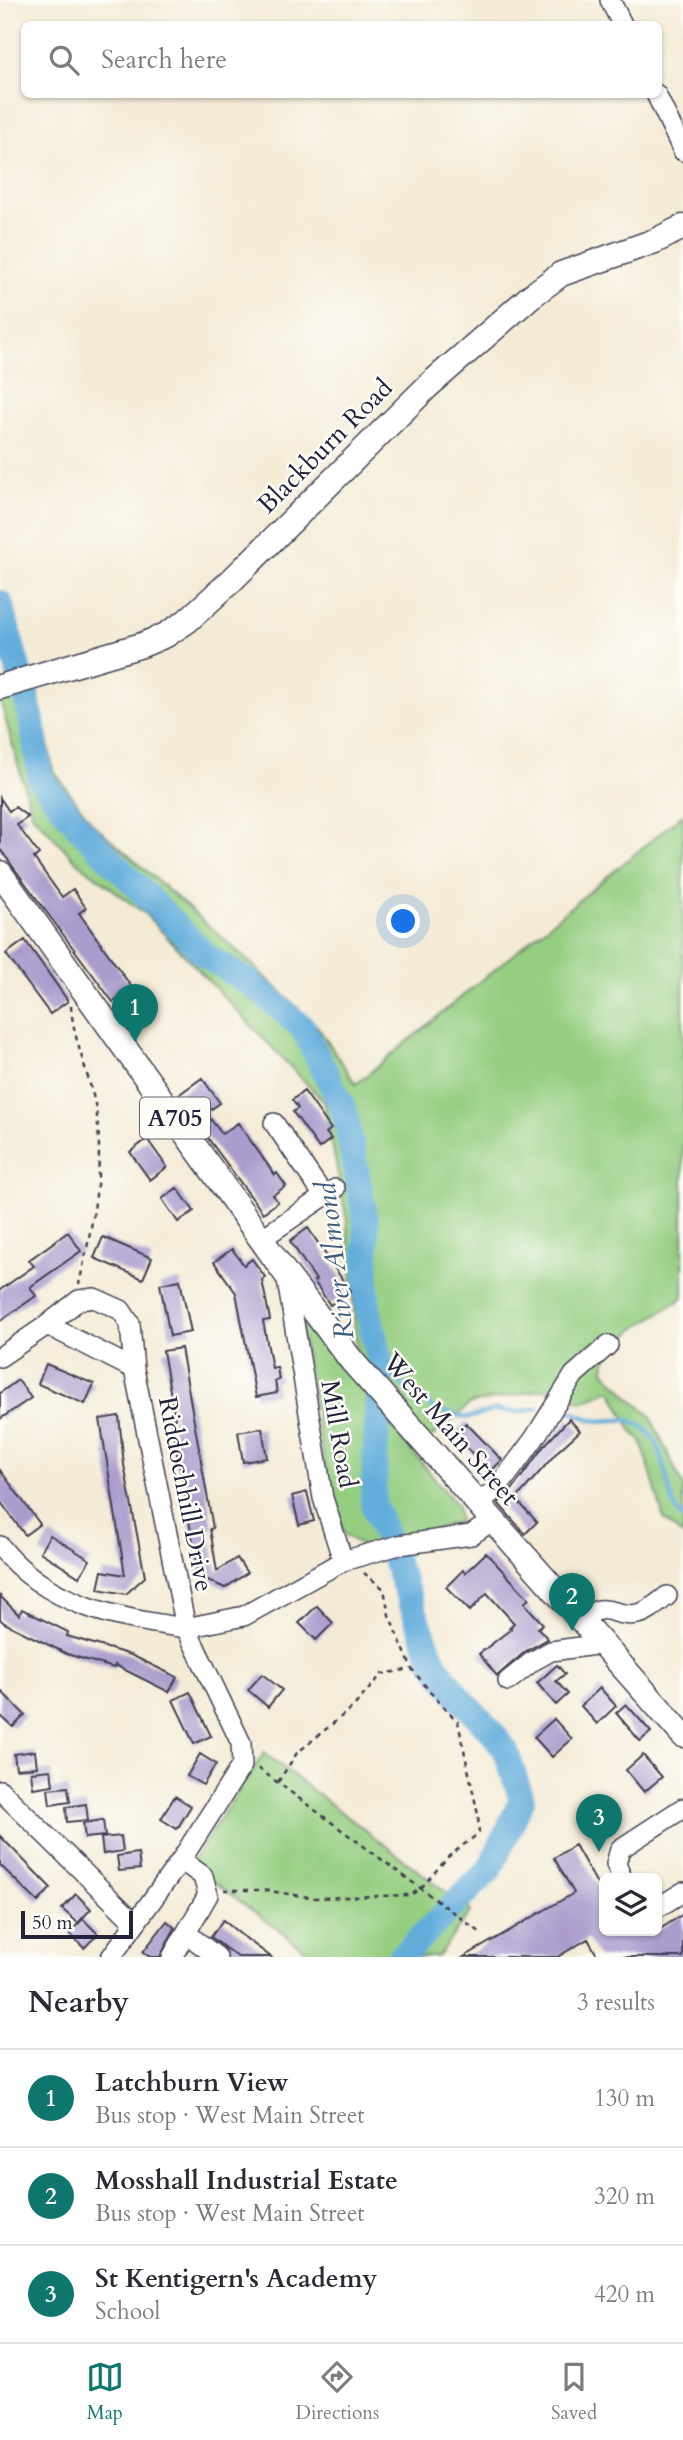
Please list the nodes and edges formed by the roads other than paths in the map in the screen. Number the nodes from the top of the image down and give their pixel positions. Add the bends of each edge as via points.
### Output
1 (610, 0) edge
2 (620, 21) edge
3 (658, 98) edge
4 (683, 152) edge
5 (683, 227) edge
6 (0, 687) edge
7 (0, 873) edge
8 (274, 1123) dead end
9 (261, 1239) junction
10 (286, 1274) junction
11 (47, 1325) junction
12 (608, 1345) dead end
13 (0, 1357) edge
14 (134, 1369) junction
15 (485, 1513) junction
16 (0, 1546) edge
17 (342, 1560) junction
18 (667, 1596) dead end
19 (582, 1622) junction
20 (186, 1628) junction
21 (602, 1644) junction
22 (508, 1681) dead end
23 (683, 1735) edge
24 (0, 1790) edge
25 (683, 1808) edge
26 (181, 1860) junction
27 (620, 1873) edge
28 (683, 1892) edge
29 (662, 1905) edge
30 (135, 1923) junction
31 (186, 1933) junction
32 (111, 1957) edge
33 (172, 1957) edge
34 (217, 1957) edge

1 - 2 street
3 - 4 street
5 - 6 main road, Blackburn Road via 561,274 530,297 428,386 187,621 142,645
7 - 9 main road, West Main Street / A705
8 - 9 street via 330,1192
9 - 10 main road, West Main Street / A705
10 - 15 main road, West Main Street / A705 via 389,1406
10 - 17 street, Mill Road via 323,1498
11 - 13 street
11 - 14 street, Riddochhill Drive
11 - 14 street, Riddochhill Drive via 79,1300 94,1298 121,1310 130,1324
12 - 15 street via 574,1375
14 - 20 street, Riddochhill Drive
15 - 17 street via 471,1535 399,1545
15 - 19 main road, West Main Street / A705
16 - 20 street via 13,1563 64,1599 134,1621
17 - 20 street via 244,1616
18 - 19 street via 640,1614 603,1607
19 - 21 main road, West Main Street / A705
20 - 26 street, Riddochhill Drive via 241,1744 242,1765
21 - 22 street via 551,1651
21 - 23 main road, West Main Street / A705
24 - 30 street
25 - 27 street via 620,1849 616,1864
26 - 30 street
26 - 31 street via 204,1876 208,1895
28 - 29 street
30 - 32 street
31 - 33 street
31 - 34 street

